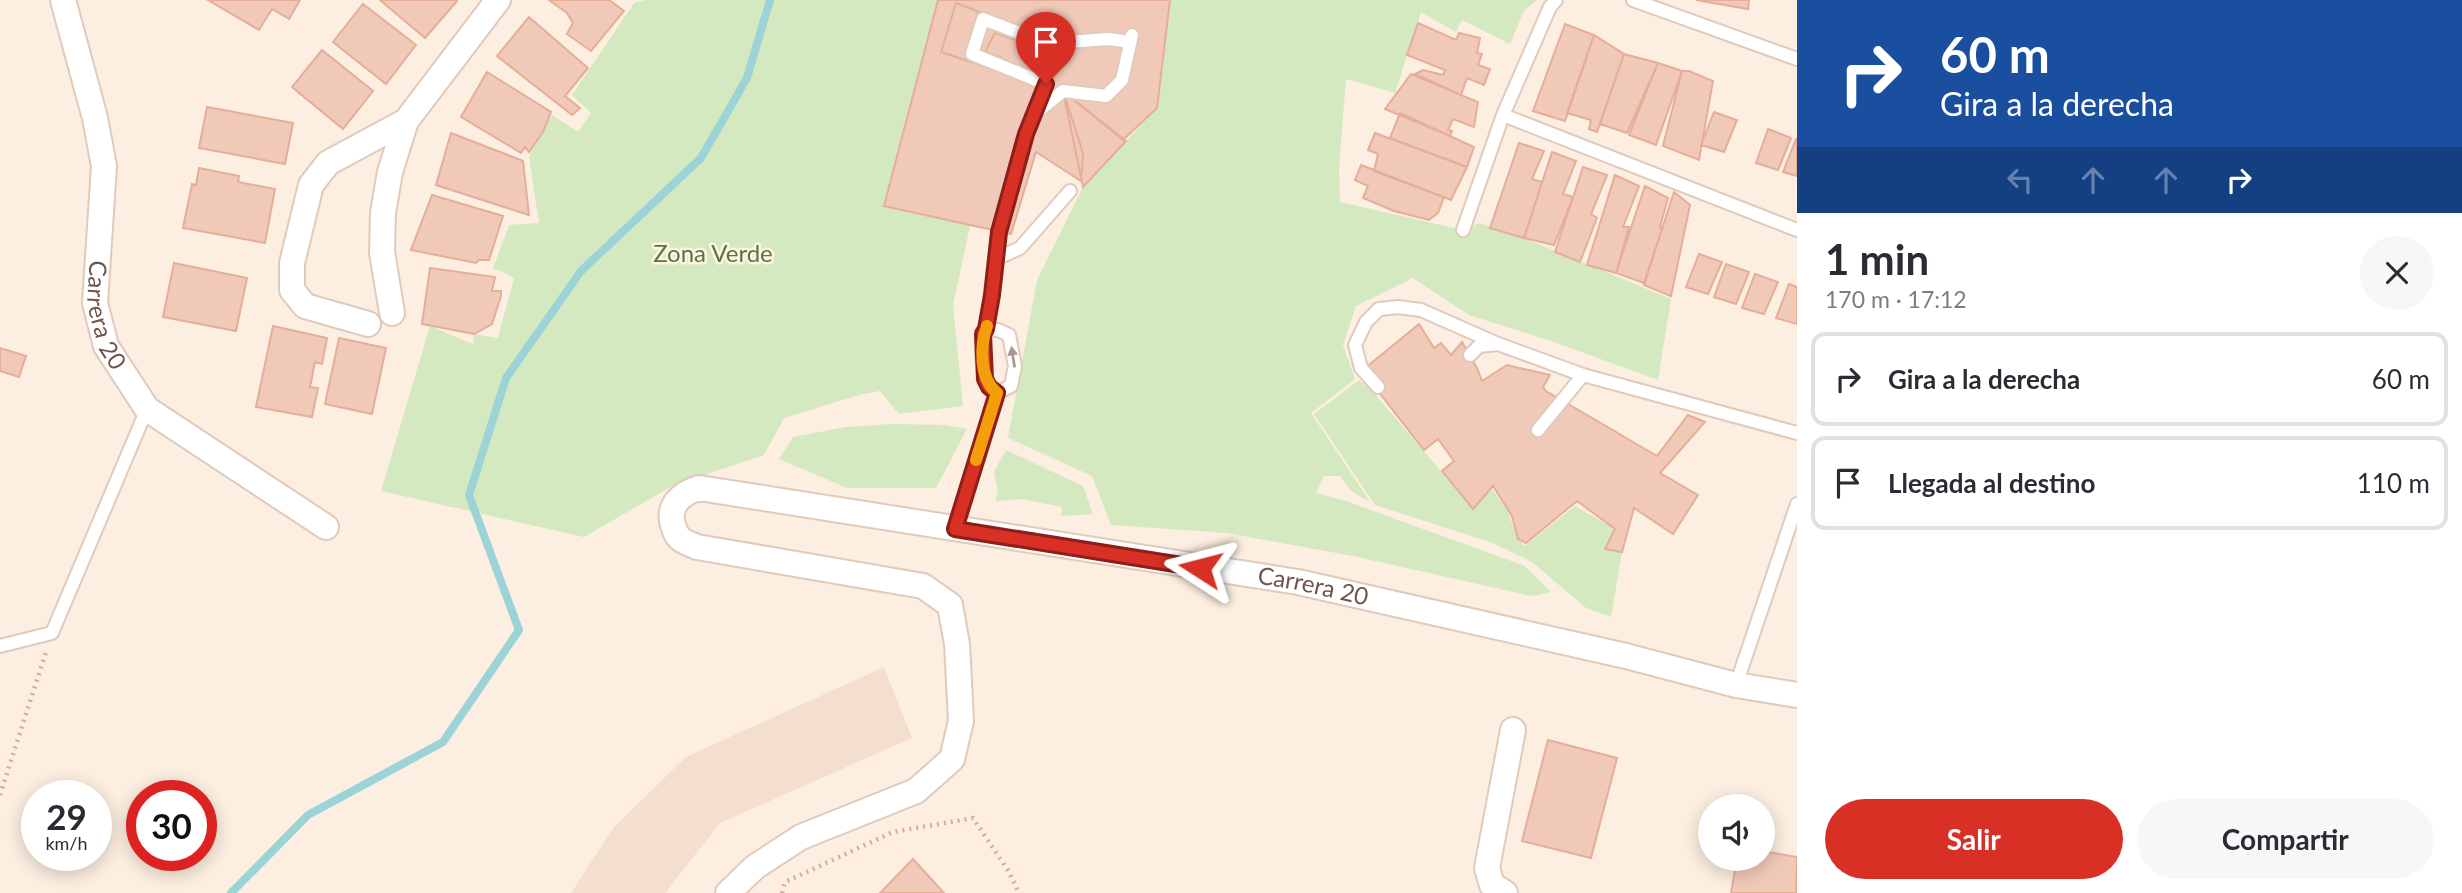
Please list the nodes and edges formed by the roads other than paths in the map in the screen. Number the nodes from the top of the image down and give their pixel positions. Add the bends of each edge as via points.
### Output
1 (63, 0) edge
2 (498, 0) edge
3 (1556, 0) edge
4 (1633, 0) edge
5 (1661, 5) edge
6 (1797, 59) edge
7 (1503, 114) junction
8 (1033, 120) junction
9 (406, 121) junction
10 (1070, 191) dead end
11 (1463, 230) dead end
12 (1797, 230) edge
13 (998, 258) junction
14 (392, 313) dead end
15 (368, 324) dead end
16 (986, 329) junction
17 (1498, 344) junction
18 (1470, 355) dead end
19 (1583, 375) junction
20 (1378, 387) dead end
21 (997, 393) junction
22 (147, 409) junction
23 (1538, 430) dead end
24 (1797, 433) edge
25 (1797, 504) edge
26 (326, 527) dead end
27 (955, 529) junction
28 (0, 646) edge
29 (1736, 685) junction
30 (1797, 695) edge
31 (1513, 730) dead end
32 (728, 893) edge
33 (1505, 893) edge

1 - 22 street, Carrera 20 via 104,166 95,303 106,346
2 - 9 street
3 - 7 lane
4 - 5 lane
5 - 6 lane
7 - 11 lane
7 - 12 lane
8 - 8 lane via 1063,91 1106,96 1122,80 1131,39 1066,42 1025,35 983,19 972,54 1046,84
8 - 13 lane via 999,232
9 - 14 street via 383,213 382,252
9 - 15 street via 328,163 311,185 292,263 292,290 305,306
10 - 13 lane via 1020,248
13 - 16 lane
16 - 21 lane via 982,340 985,379
21 -> 16 lane via 1011,386 1015,366 1009,335
17 - 18 lane via 1479,346
17 - 19 lane
17 - 20 lane via 1421,310 1379,309 1366,322 1355,345 1362,368
19 - 23 lane
19 - 24 lane
21 - 27 lane
22 - 26 street, Carrera 20
22 - 28 lane via 52,633
25 - 29 lane
27 - 29 street, Carrera 20 via 1298,583
27 - 32 street, Carrera 20 via 699,488 675,502 670,517 677,535 697,547 923,586 950,605 957,644 961,721 952,759 916,791 801,837 755,867
29 - 30 street, Carrera 20
31 - 33 street via 1488,868 1492,885

